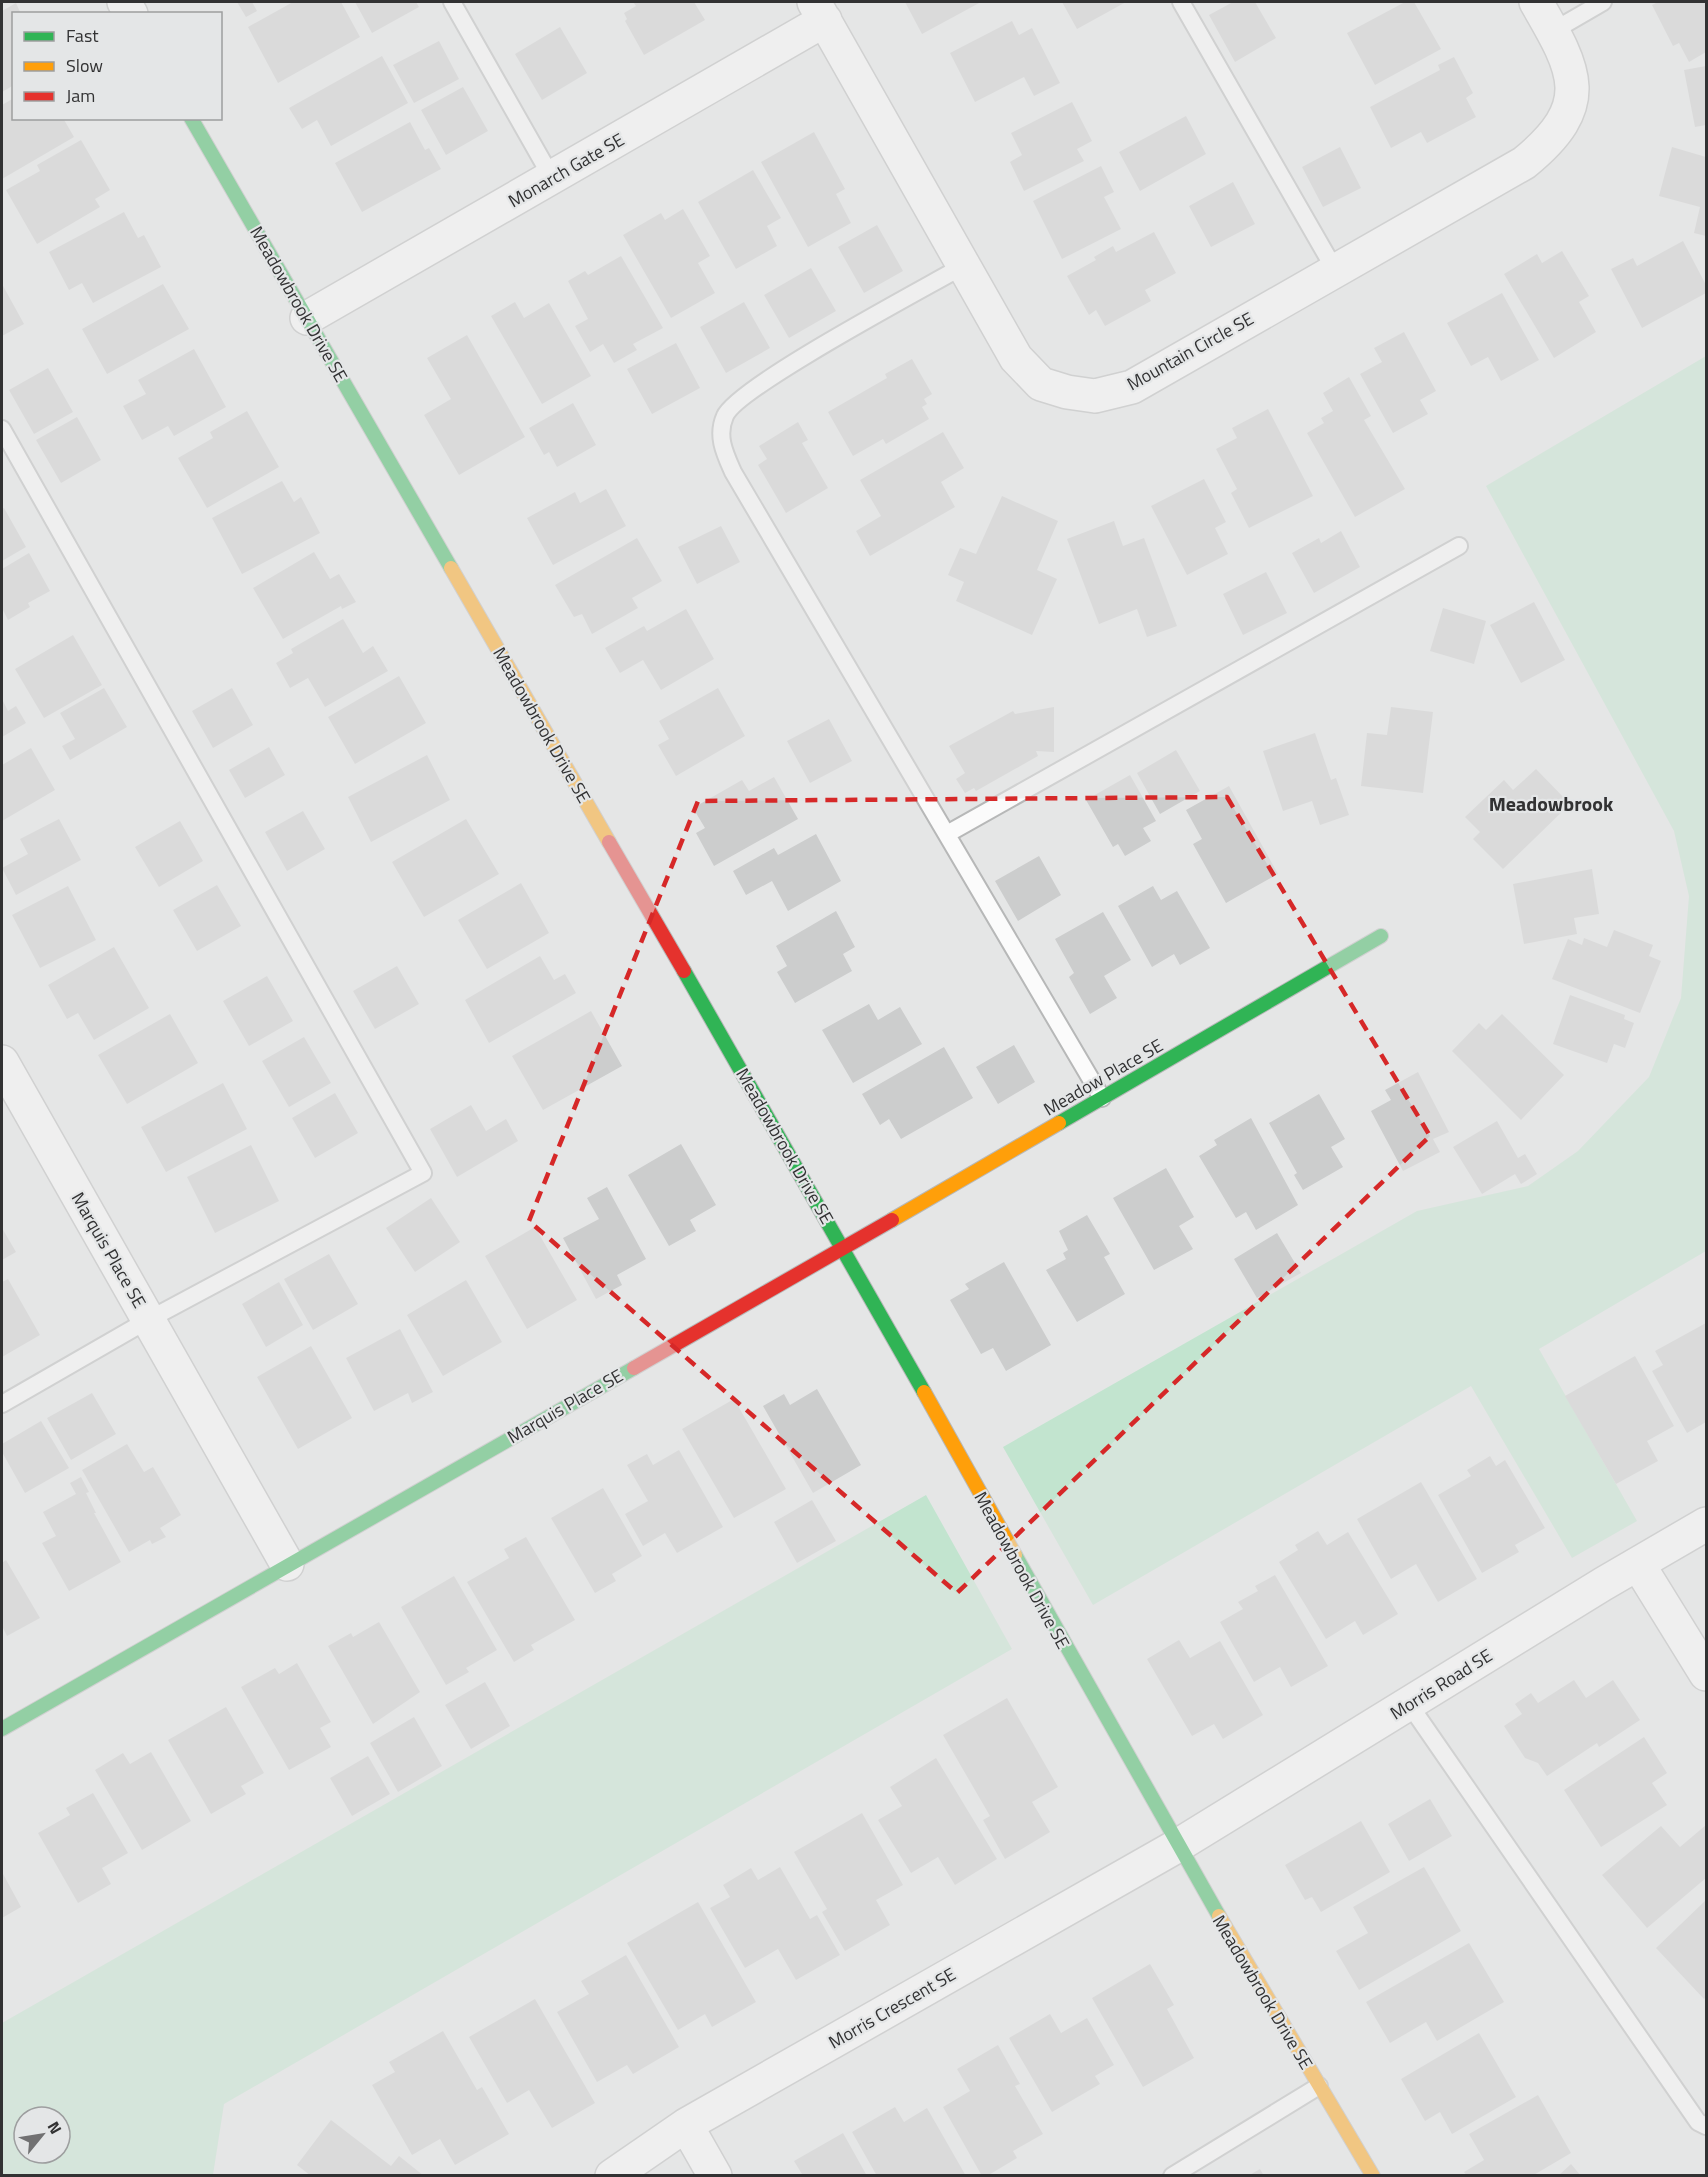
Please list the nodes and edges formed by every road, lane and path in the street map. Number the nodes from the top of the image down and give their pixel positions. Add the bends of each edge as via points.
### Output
1 (452, 2) edge
2 (1181, 2) edge
3 (1536, 2) edge
4 (1603, 2) edge
5 (819, 11) edge
6 (1553, 31) junction
7 (193, 120) edge
8 (552, 178) junction
9 (963, 266) junction
10 (1335, 270) junction
11 (307, 318) junction
12 (2, 429) edge
13 (1459, 546) dead end
14 (947, 834) junction
15 (1381, 936) dead end
16 (2, 1062) edge
17 (1102, 1098) junction
18 (844, 1248) junction
19 (148, 1320) junction
20 (2, 1404) edge
21 (1707, 1524) edge
22 (287, 1564) junction
23 (1638, 1564) junction
24 (1707, 1674) edge
25 (1409, 1704) junction
26 (2, 1729) edge
27 (1177, 1846) junction
28 (1319, 2086) junction
29 (686, 2125) junction
30 (1707, 2126) edge
31 (612, 2175) edge
32 (715, 2175) edge
33 (1172, 2175) edge
34 (1373, 2175) edge

1 - 8 lane
2 - 10 lane
3 - 6 street, Mountain Circle SE
4 - 6 lane
5 - 8 street, Monarch Gate SE
5 - 9 street, Mountain Circle SE
6 - 10 street, Mountain Circle SE via 1568,60 1574,90 1569,110 1551,141 1524,163
7 - 11 street, Meadowbrook Drive SE
8 - 11 street, Monarch Gate SE
9 - 10 street, Mountain Circle SE via 1016,358 1041,384 1095,396 1132,387
9 - 14 lane via 757,385 725,415 721,447
11 - 18 street, Meadowbrook Drive SE
12 - 19 lane via 423,1173
13 - 14 lane
14 - 17 lane
15 - 17 street, Meadow Place SE
16 - 19 street, Marquis Place SE
17 - 18 street, Meadow Place SE
18 - 22 street, Marquis Place SE
18 - 27 street, Meadowbrook Drive SE
19 - 20 lane
19 - 22 street, Marquis Place SE
21 - 23 street, Morris Road SE
22 - 26 street, Marquis Place SE
23 - 24 street
23 - 25 street, Morris Road SE
25 - 27 street, Morris Road SE
25 - 30 lane via 1698,2122
27 - 28 street, Meadowbrook Drive SE
27 - 29 street, Morris Crescent SE
28 - 33 lane
28 - 34 street, Meadowbrook Drive SE
29 - 31 street, Morris Crescent SE
29 - 32 street

